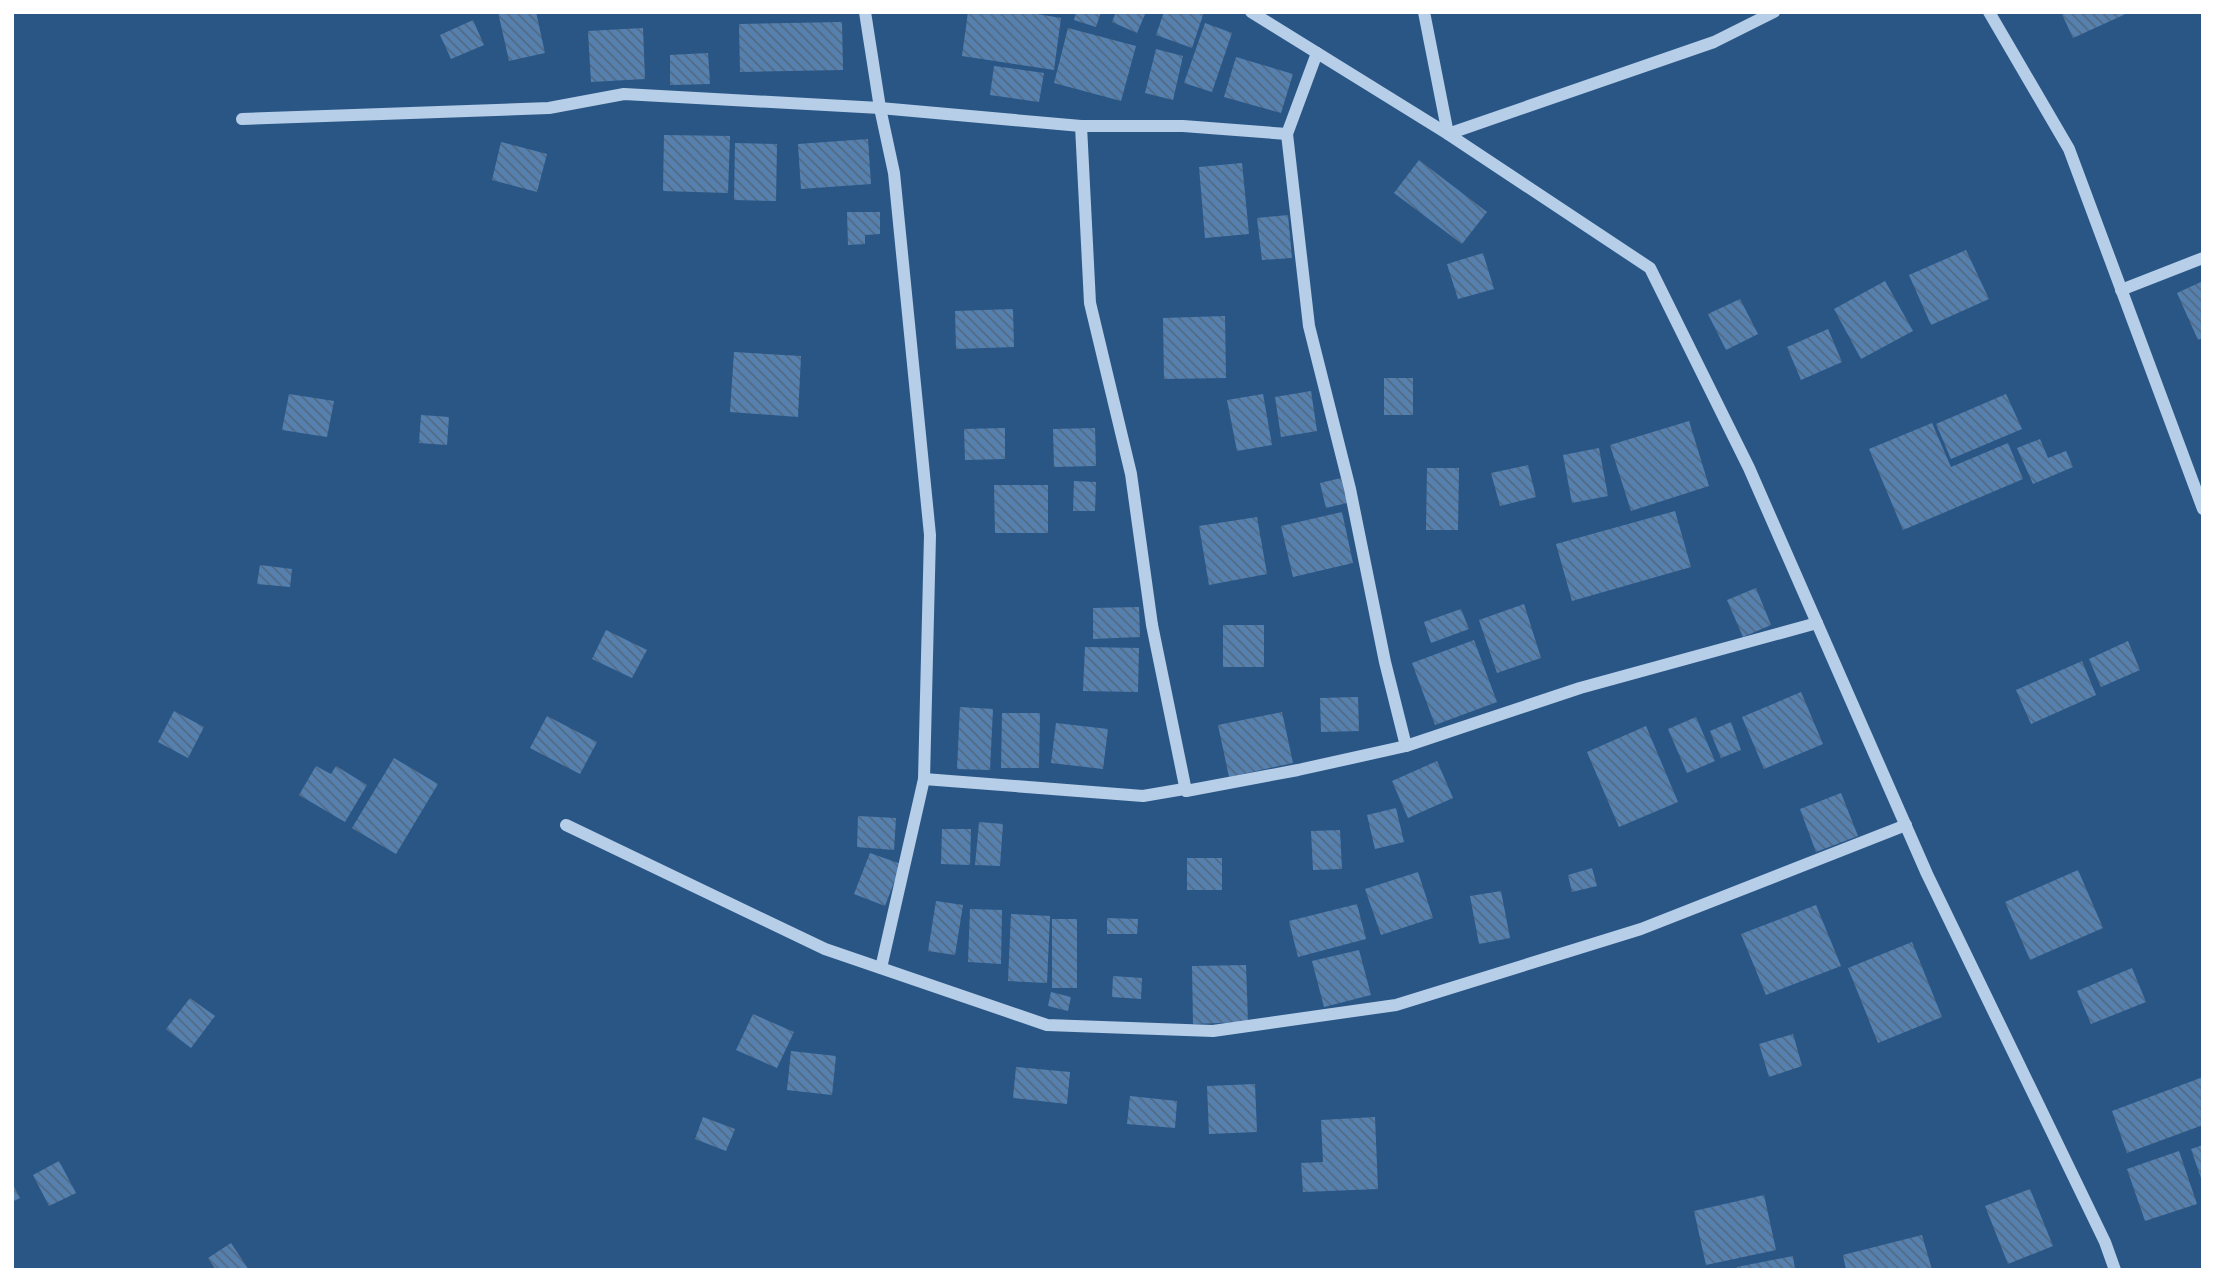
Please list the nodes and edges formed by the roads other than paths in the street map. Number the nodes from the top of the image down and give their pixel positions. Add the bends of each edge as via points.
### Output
1 (865, 12) edge
2 (1251, 12) edge
3 (1424, 12) edge
4 (1774, 12) edge
5 (1989, 12) edge
6 (1317, 53) junction
7 (880, 108) junction
8 (242, 119) dead end
9 (1081, 126) junction
10 (1287, 134) junction
11 (1448, 134) junction
12 (2203, 258) edge
13 (2121, 290) junction
14 (2200, 495) edge
15 (2203, 509) edge
16 (1817, 623) junction
17 (1406, 746) junction
18 (924, 779) junction
19 (1186, 791) junction
20 (566, 825) dead end
21 (1906, 825) junction
22 (881, 968) junction
23 (2115, 1270) edge

1 - 7 street
2 - 6 street
3 - 11 street
4 - 11 street via 1714,42
5 - 13 street via 2068,149
6 - 10 street
6 - 11 street
7 - 8 street via 624,94 549,108
7 - 9 street
7 - 18 street via 894,173 930,535
9 - 10 street via 1183,126
9 - 19 street via 1090,303 1131,474 1152,625
10 - 17 street via 1309,326
11 - 16 street via 1650,268 1749,468
12 - 13 street
13 - 14 street
14 - 15 street
16 - 17 street via 1580,688
16 - 21 street
17 - 19 street
18 - 19 street via 1143,796
18 - 22 street
20 - 22 street via 825,949
21 - 22 street via 1642,929 1396,1005 1213,1031 1047,1025
21 - 23 street

